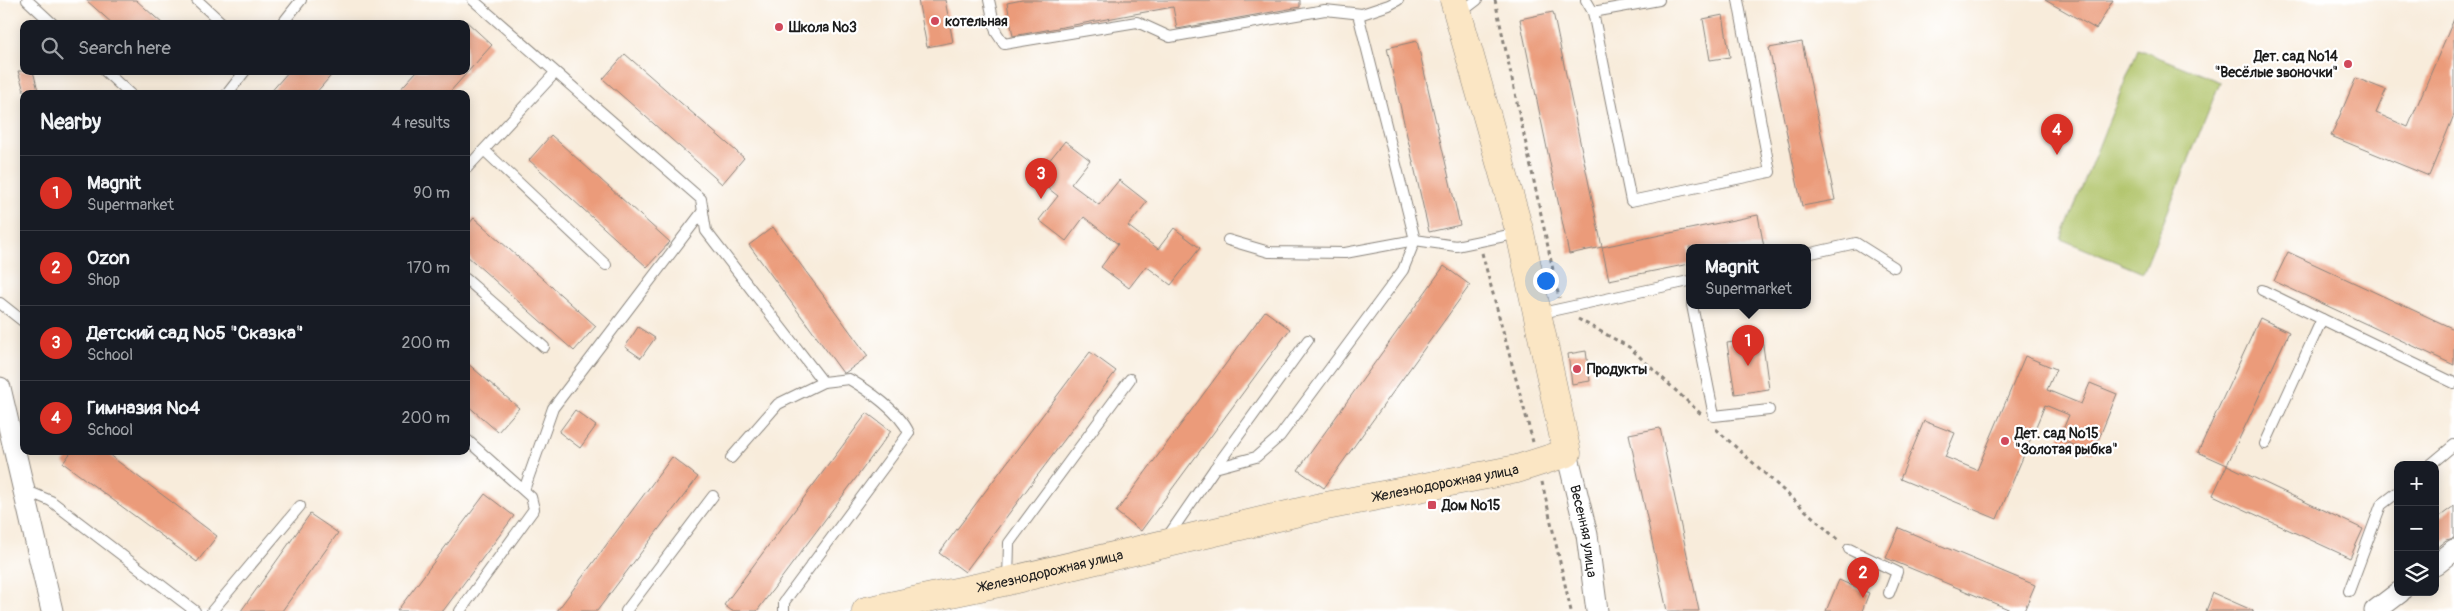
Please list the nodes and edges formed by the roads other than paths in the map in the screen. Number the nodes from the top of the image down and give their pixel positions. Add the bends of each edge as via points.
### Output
1 (27, 0) edge
2 (197, 0) edge
3 (301, 0) edge
4 (473, 0) edge
5 (989, 0) edge
6 (1398, 0) edge
7 (1586, 0) edge
8 (1659, 0) edge
9 (1738, 0) edge
10 (1462, 5) edge
11 (1593, 12) junction
12 (1358, 14) junction
13 (49, 20) edge
14 (219, 20) edge
15 (285, 20) edge
16 (555, 73) junction
17 (110, 75) edge
18 (242, 75) edge
19 (126, 90) edge
20 (230, 90) edge
21 (484, 150) junction
22 (470, 165) edge
23 (703, 211) junction
24 (1520, 233) junction
25 (1228, 240) dead end
26 (1415, 240) junction
27 (1811, 253) edge
28 (606, 265) dead end
29 (1894, 267) dead end
30 (470, 282) edge
31 (1686, 286) edge
32 (2262, 290) dead end
33 (0, 303) edge
34 (1693, 309) edge
35 (1549, 312) junction
36 (20, 319) edge
37 (2322, 319) junction
38 (1308, 340) dead end
39 (544, 347) dead end
40 (1130, 380) dead end
41 (823, 382) junction
42 (2454, 383) edge
43 (0, 388) edge
44 (1769, 410) dead end
45 (470, 443) edge
46 (2266, 444) dead end
47 (2454, 445) edge
48 (1568, 453) junction
49 (731, 458) dead end
50 (2435, 461) edge
51 (1215, 468) junction
52 (24, 490) junction
53 (524, 490) junction
54 (2394, 495) edge
55 (713, 496) dead end
56 (300, 506) dead end
57 (1161, 545) junction
58 (1849, 549) dead end
59 (2454, 550) edge
60 (2439, 562) edge
61 (1008, 581) junction
62 (2348, 591) dead end
63 (1889, 593) dead end
64 (2395, 596) edge
65 (52, 611) edge
66 (195, 611) edge
67 (212, 611) edge
68 (460, 611) edge
69 (626, 611) edge
70 (784, 611) edge
71 (866, 611) edge
72 (1597, 611) edge
73 (2375, 611) edge

1 - 13 lane
2 - 14 lane
3 - 15 lane
4 - 16 lane
5 - 12 lane via 996,32 1004,44 1137,22 1170,37 1324,10
6 - 12 lane via 1389,6
7 - 11 lane
8 - 11 lane
9 - 11 lane via 1770,172 1631,202
10 - 24 street
12 - 26 lane
16 - 21 lane
16 - 23 lane via 701,199
17 - 19 lane
18 - 20 lane
21 - 22 lane
21 - 28 lane
23 - 41 lane via 706,231
23 - 53 lane via 553,408
24 - 26 lane via 1456,246
24 - 35 street
25 - 26 lane via 1269,252 1345,253
26 - 51 lane via 1403,270 1280,436 1256,457
27 - 29 lane via 1856,243
30 - 39 lane
31 - 35 lane
32 - 37 lane
33 - 36 lane
34 - 44 lane via 1714,416
35 - 48 street
37 - 42 lane
37 - 46 lane
38 - 51 lane
40 - 61 lane via 1009,543
41 - 49 lane via 778,404
41 - 70 lane via 849,379 904,422 909,433 784,602
43 - 52 street
45 - 53 lane
47 - 50 lane
48 - 57 street, Железнодорожная улица via 1517,468 1316,508
48 - 72 street, Весенняя улица via 1587,535
51 - 57 lane
52 - 65 street
52 - 66 lane via 51,501
53 - 68 lane via 531,497 534,509
54 - 62 lane via 2381,505
55 - 69 lane
56 - 67 lane
57 - 61 street, Железнодорожная улица
58 - 63 lane via 1897,572
59 - 60 street
61 - 71 street, Железнодорожная улица
64 - 73 street

